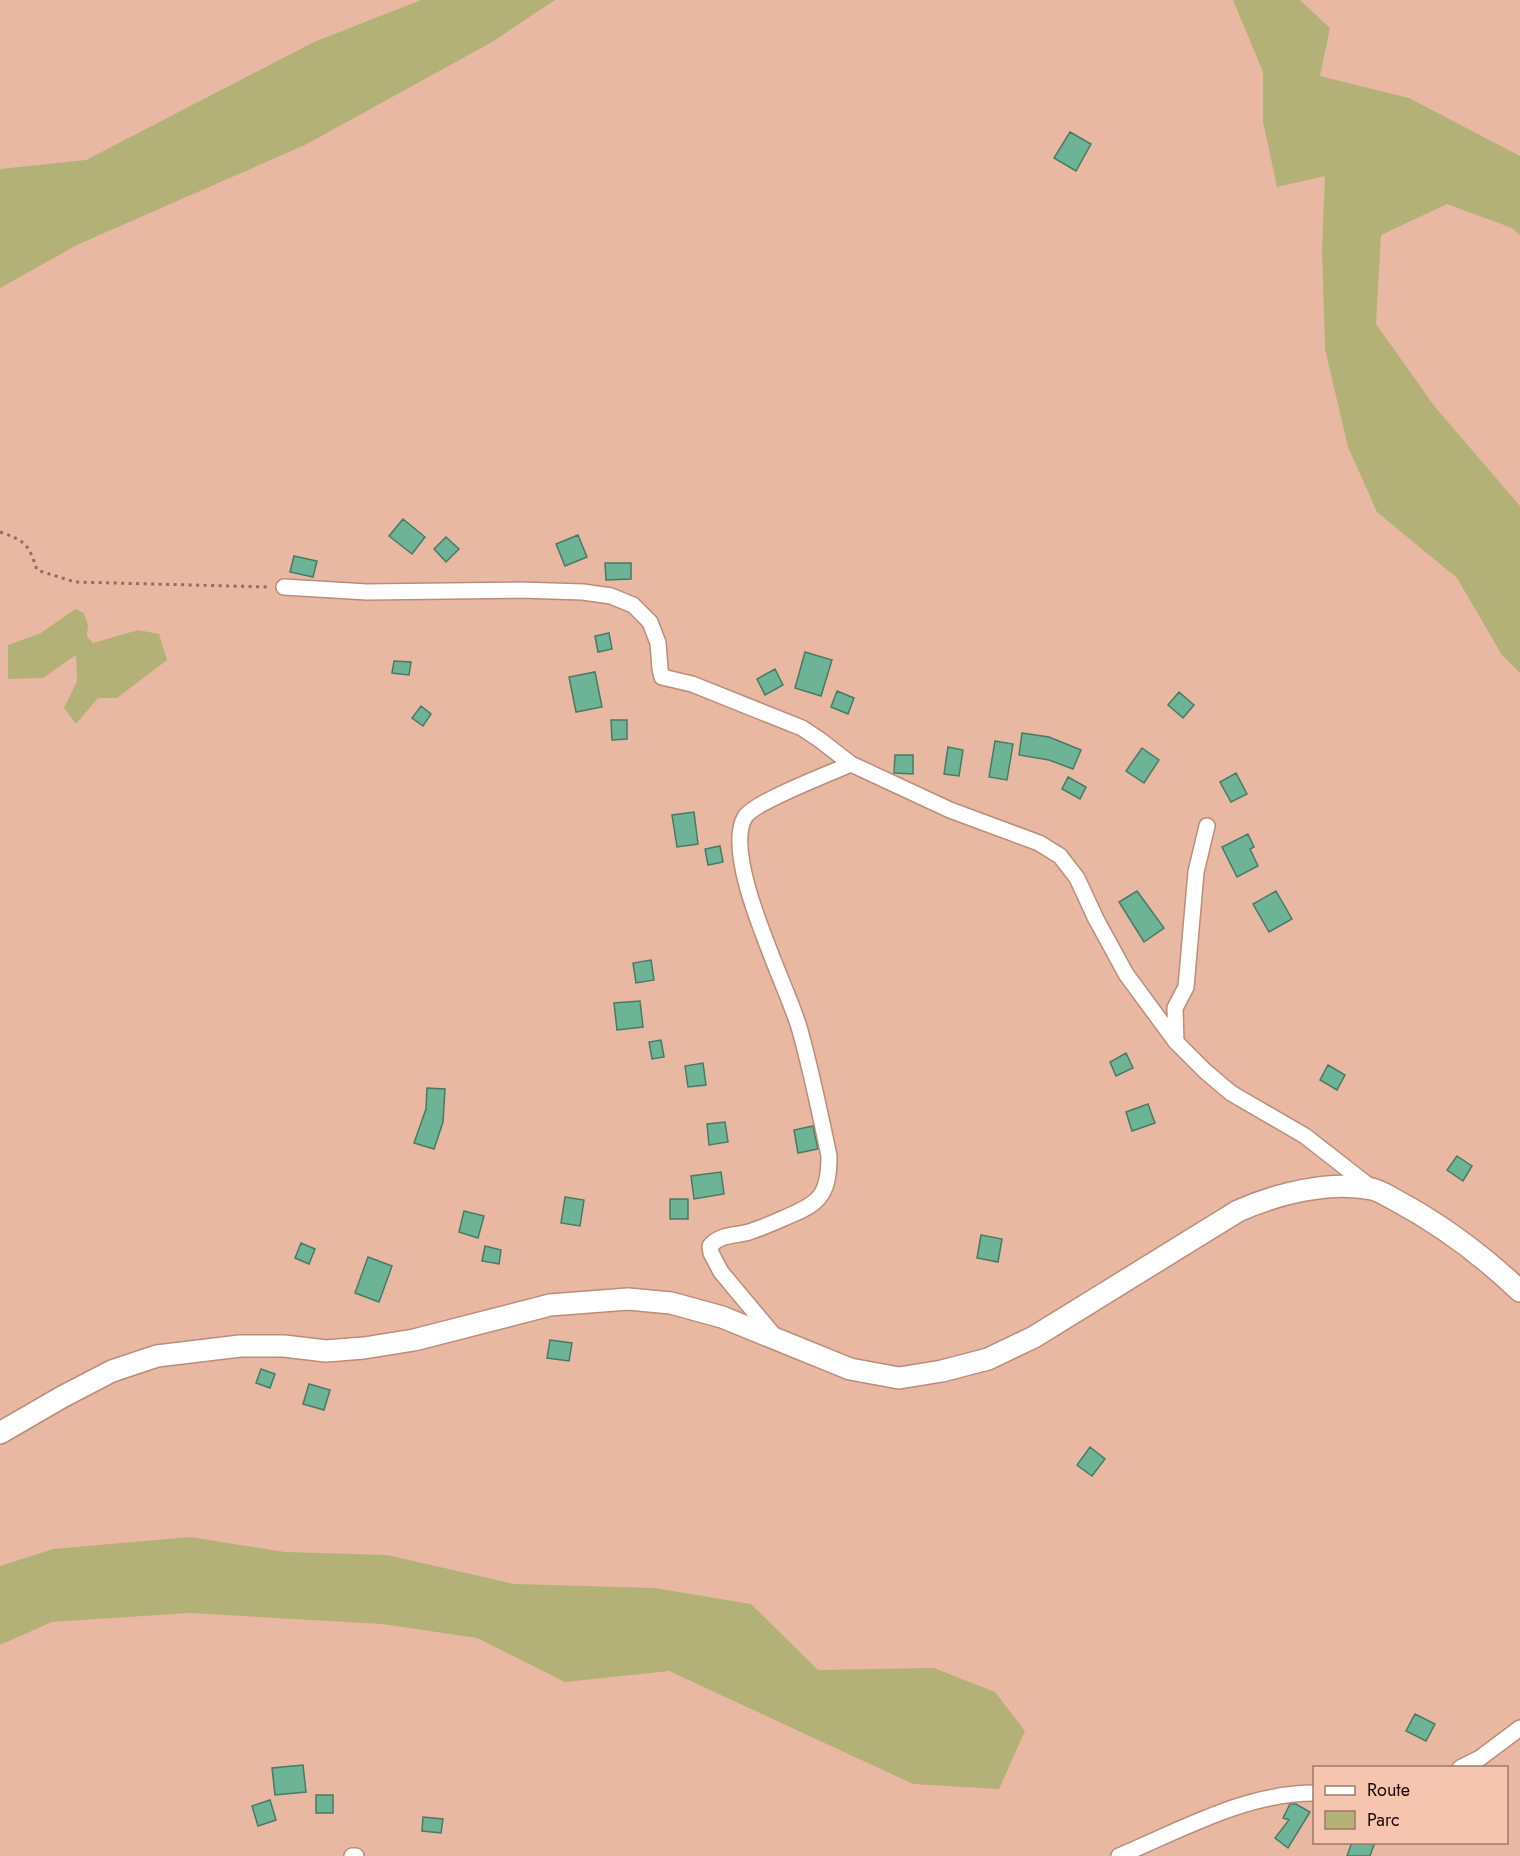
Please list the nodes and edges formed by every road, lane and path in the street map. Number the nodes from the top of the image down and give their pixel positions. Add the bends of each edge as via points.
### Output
1 (0, 532) edge
2 (284, 587) joint
3 (850, 764) junction
4 (1208, 826) dead end
5 (1176, 1042) junction
6 (1373, 1189) junction
7 (1520, 1291) edge
8 (777, 1339) junction
9 (0, 1433) edge
10 (1520, 1728) edge
11 (1462, 1766) edge
12 (1313, 1793) edge
13 (1119, 1856) edge

1 - 2 path via 30,548 37,570 75,582
2 - 3 street via 367,592 562,591 611,596 633,605 650,622 658,643 662,677 692,684 802,728
3 - 5 street via 950,810 1039,843 1060,856 1077,878 1126,974
3 - 8 street via 760,806 745,817 740,834 741,862 759,925 799,1027 829,1156 825,1188 808,1208 748,1232 725,1236 710,1246 721,1272
4 - 5 street via 1196,872 1186,987 1175,1008
5 - 6 street via 1231,1093 1305,1136
6 - 7 street via 1411,1209 1490,1262
6 - 8 street via 1330,1186 1263,1200 1238,1211 1042,1332 988,1359 942,1371 899,1378 850,1369
8 - 9 street via 722,1317 671,1303 628,1299 550,1305 414,1340 364,1348 326,1351 240,1346 157,1356 112,1371
10 - 11 street via 1480,1758
12 - 13 street via 1291,1793 1246,1804

